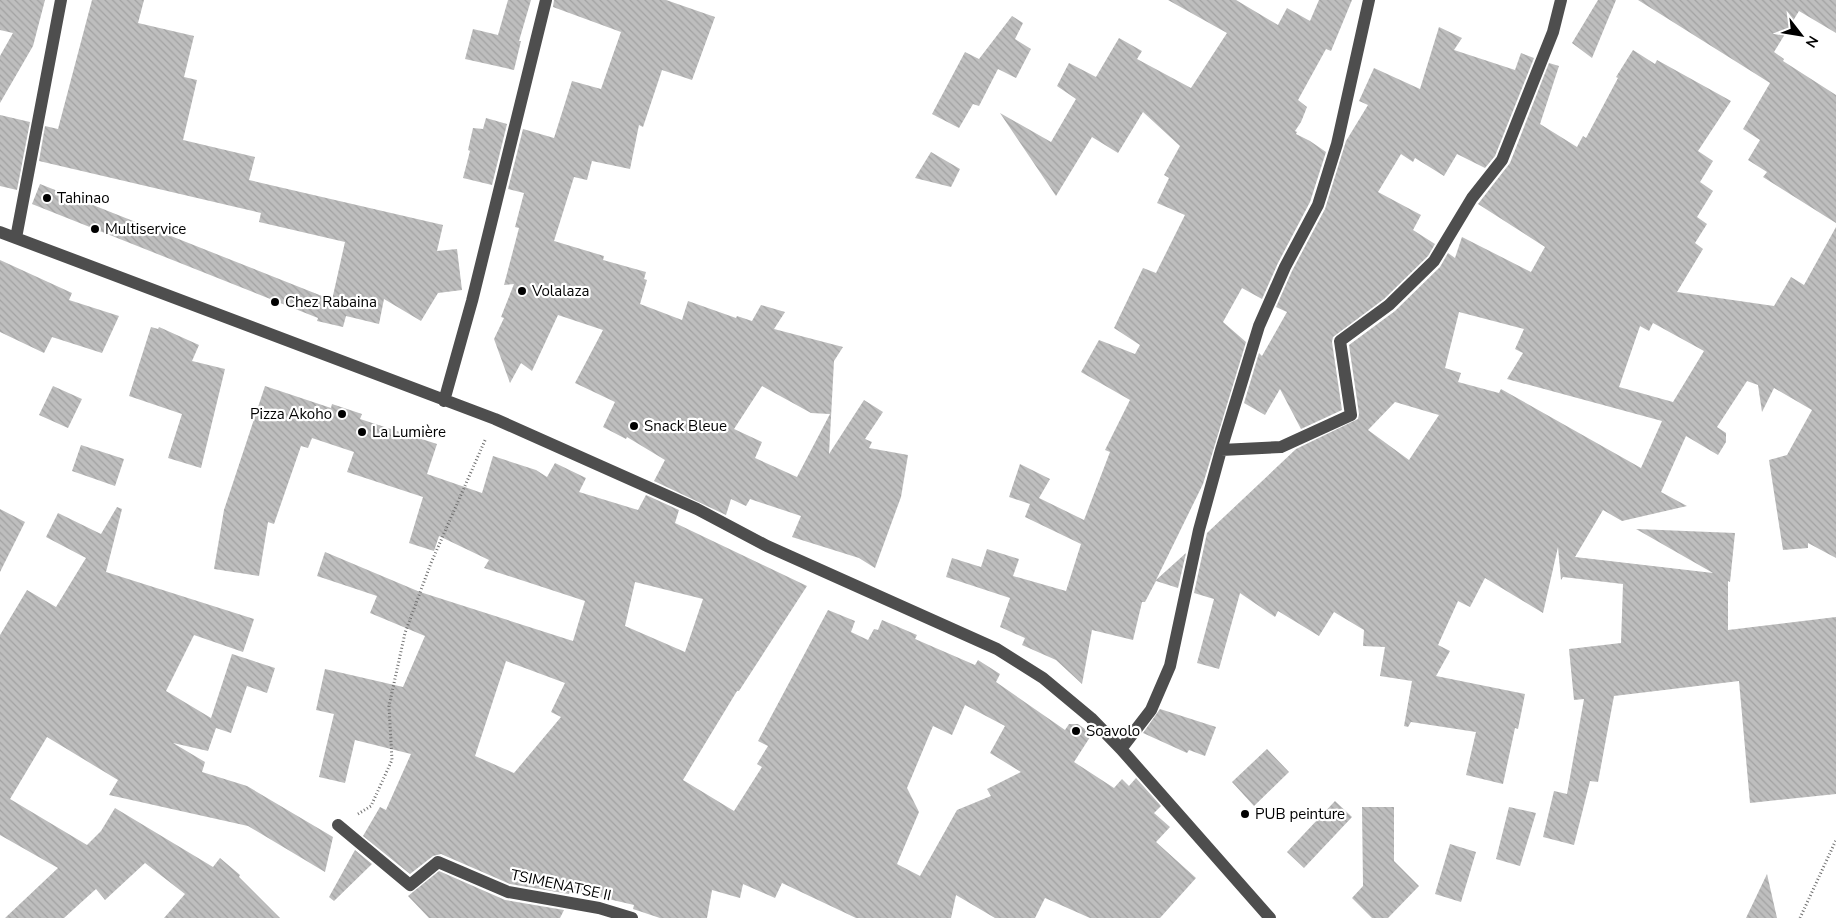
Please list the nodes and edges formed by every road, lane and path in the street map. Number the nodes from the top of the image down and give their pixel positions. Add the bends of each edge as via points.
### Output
1 (61, 0) edge
2 (546, 0) edge
3 (1369, 0) edge
4 (1561, 0) edge
5 (0, 232) edge
6 (16, 238) junction
7 (444, 401) junction
8 (495, 419) junction
9 (1221, 450) junction
10 (1121, 749) junction
11 (338, 825) joint
12 (1836, 840) edge
13 (632, 918) edge
14 (1270, 918) edge
15 (1800, 918) edge

1 - 6 street
2 - 7 street
3 - 9 street via 1337,144 1318,205 1259,326
4 - 9 street via 1552,32 1502,160 1472,198 1434,261 1389,304 1340,341 1351,415 1281,447
5 - 6 street
6 - 7 street
7 - 8 street
8 - 10 street via 997,649 1044,678
8 - 11 path via 431,563 404,633 389,706 392,760 371,806
9 - 10 street via 1199,530 1170,666 1151,710
10 - 14 street
11 - 13 street, TSIMENATSE II via 410,885 438,862 508,892 599,908
12 - 15 path

